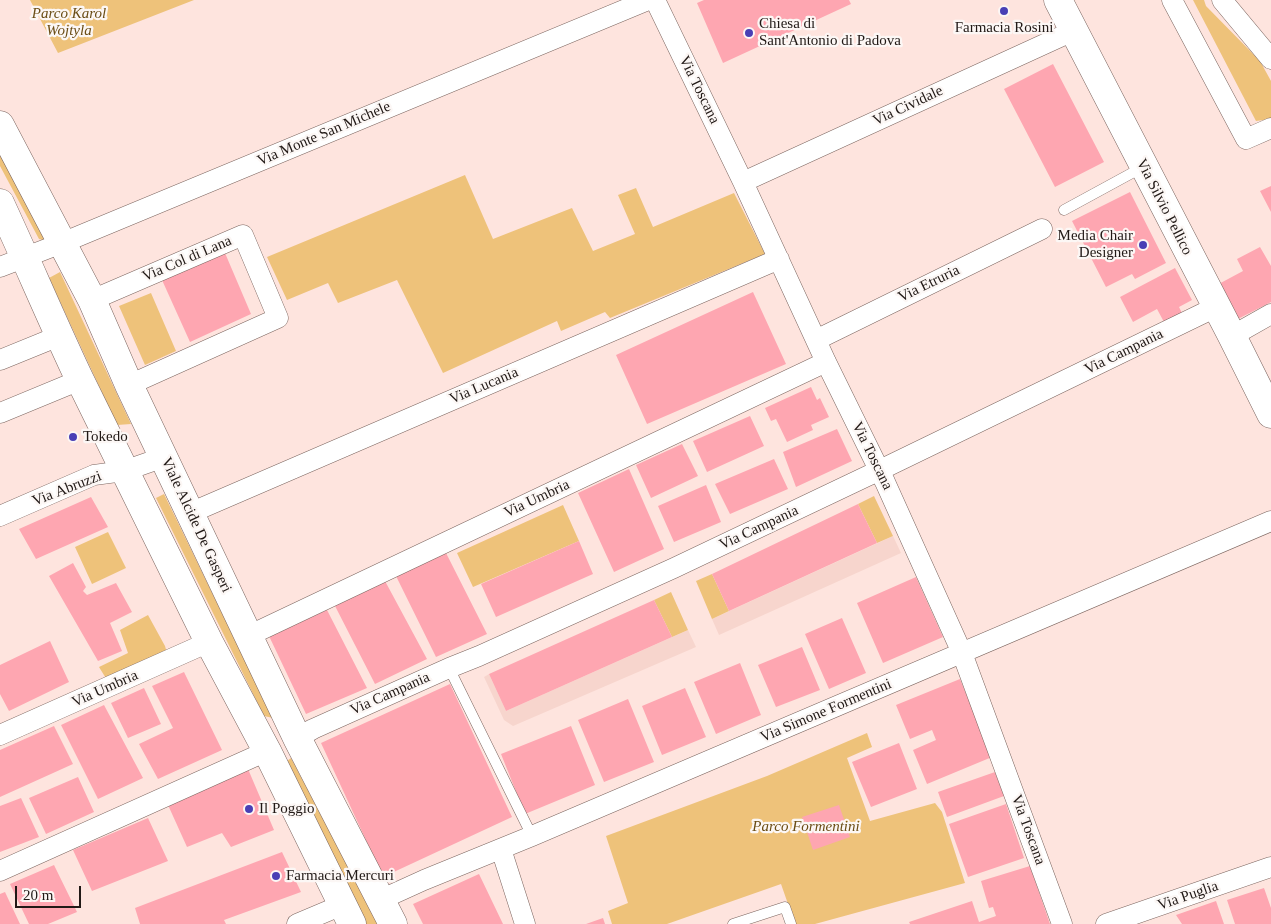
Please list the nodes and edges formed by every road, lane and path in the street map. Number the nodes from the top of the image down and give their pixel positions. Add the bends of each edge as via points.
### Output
1 (648, 0) edge
2 (655, 0) edge
3 (1058, 0) edge
4 (1172, 0) edge
5 (1222, 0) edge
6 (1073, 30) junction
7 (1271, 59) edge
8 (0, 125) edge
9 (1271, 128) edge
10 (1144, 166) junction
11 (743, 182) junction
12 (0, 203) edge
13 (1064, 210) dead end
14 (1042, 229) dead end
15 (62, 243) junction
16 (26, 258) junction
17 (779, 259) junction
18 (0, 267) edge
19 (92, 300) junction
20 (1216, 307) junction
21 (1271, 314) edge
22 (59, 336) junction
23 (1232, 336) junction
24 (816, 340) junction
25 (0, 360) edge
26 (826, 362) junction
27 (80, 380) junction
28 (129, 385) junction
29 (0, 413) edge
30 (1271, 414) edge
31 (164, 457) junction
32 (124, 470) junction
33 (880, 470) junction
34 (190, 513) junction
35 (0, 516) edge
36 (1271, 521) edge
37 (248, 636) junction
38 (209, 642) junction
39 (962, 653) junction
40 (449, 668) junction
41 (0, 735) edge
42 (297, 738) junction
43 (266, 751) junction
44 (532, 836) junction
45 (501, 849) junction
46 (1271, 867) edge
47 (0, 871) edge
48 (380, 900) junction
49 (347, 914) edge
50 (297, 924) edge
51 (393, 924) edge
52 (526, 924) edge
53 (733, 924) edge
54 (791, 924) edge
55 (1062, 924) edge
56 (1106, 924) edge

1 - 15 street, Via Monte San Michele
2 - 11 street, Via Toscana
3 - 6 street, Via Silvio Pellico
4 - 9 street via 1246,139
5 - 7 street
6 - 10 street, Via Silvio Pellico
6 - 11 street, Via Cividale
8 - 15 street, Viale Alcide De Gasperi
10 - 13 lane
10 - 20 street, Via Silvio Pellico
11 - 17 street, Via Toscana
12 - 16 street
14 - 24 street, Via Etruria
15 - 16 street, Via Monte San Michele
15 - 19 street, Viale Alcide De Gasperi
16 - 18 street, Via Monte San Michele
16 - 22 street
17 - 24 street, Via Toscana
17 - 34 street, Via Lucania
19 - 28 street, Viale Alcide De Gasperi
19 - 28 street, Via Col di Lana via 243,235 278,318
20 - 23 street, Via Silvio Pellico
20 - 33 street, Via Campania
21 - 23 street
22 - 25 street
22 - 27 street
23 - 30 street, Via Silvio Pellico
24 - 26 street, Via Toscana
26 - 33 street, Via Toscana
26 - 37 street, Via Umbria
27 - 29 street
27 - 32 street
28 - 31 street, Viale Alcide De Gasperi
31 - 32 street, Via Abruzzi
31 - 34 street, Viale Alcide De Gasperi
32 - 35 street, Via Abruzzi via 94,475
32 - 38 street
33 - 39 street, Via Toscana
33 - 40 street, Via Campania via 674,568
34 - 37 street, Viale Alcide De Gasperi
36 - 39 street, Via Simone Formentini
37 - 42 street, Viale Alcide De Gasperi
38 - 41 street, Via Umbria
38 - 43 street
39 - 44 street, Via Simone Formentini
39 - 55 street, Via Toscana
40 - 42 street, Via Campania
40 - 44 lane
42 - 48 street, Viale Alcide De Gasperi
43 - 47 street
43 - 49 street
44 - 45 street, Via Simone Formentini
45 - 48 street, Via Simone Formentini
45 - 52 street
46 - 56 street, Via Puglia
48 - 51 street, Viale Alcide De Gasperi
49 - 50 street
53 - 54 lane via 785,907

